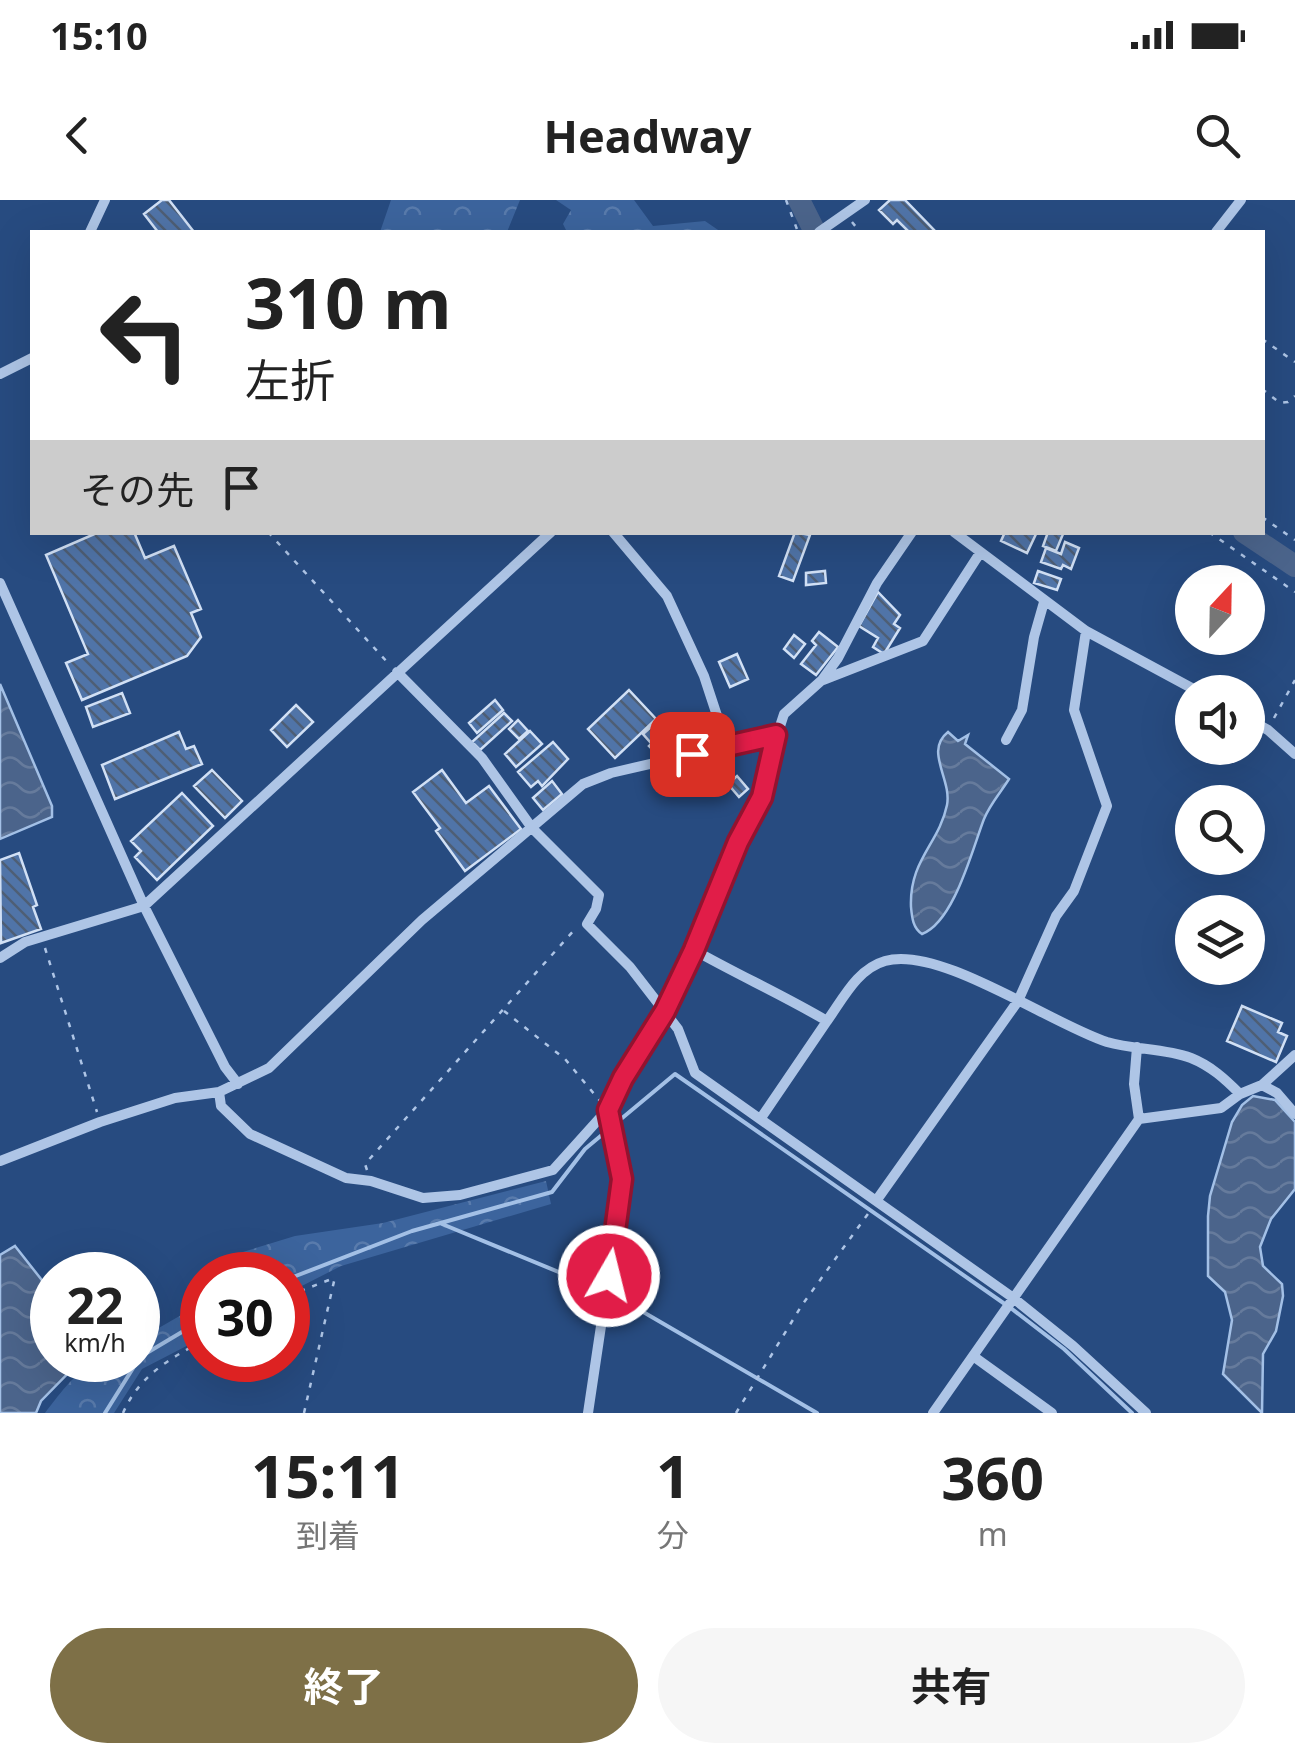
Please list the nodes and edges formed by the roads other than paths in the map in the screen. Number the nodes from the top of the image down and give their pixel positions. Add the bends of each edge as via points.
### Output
1 (104, 200) edge
2 (864, 200) edge
3 (1241, 200) edge
4 (91, 230) edge
5 (822, 230) edge
6 (1218, 230) edge
7 (30, 359) edge
8 (0, 374) edge
9 (548, 535) edge
10 (616, 535) edge
11 (910, 535) edge
12 (958, 535) edge
13 (980, 553) junction
14 (0, 582) edge
15 (1044, 602) junction
16 (1086, 630) junction
17 (397, 672) junction
18 (1175, 679) edge
19 (822, 680) junction
20 (1265, 728) edge
21 (776, 735) junction
22 (1006, 740) dead end
23 (728, 746) junction
24 (1295, 754) edge
25 (532, 828) junction
26 (144, 906) junction
27 (694, 950) junction
28 (0, 958) edge
29 (1018, 1001) junction
30 (665, 1011) junction
31 (827, 1021) junction
32 (1137, 1048) junction
33 (1295, 1055) edge
34 (238, 1084) junction
35 (1262, 1085) junction
36 (219, 1092) junction
37 (1240, 1094) junction
38 (608, 1110) junction
39 (1295, 1114) edge
40 (761, 1118) junction
41 (1139, 1119) junction
42 (0, 1161) edge
43 (876, 1201) junction
44 (1012, 1297) junction
45 (973, 1356) junction
46 (588, 1413) edge
47 (933, 1413) edge
48 (1052, 1413) edge
49 (1146, 1413) edge

1 - 4 street
2 - 5 street
3 - 6 street
7 - 8 street
9 - 17 street
10 - 23 street via 667,596
11 - 19 street
12 - 13 street
13 - 15 street
13 - 19 street via 923,641
14 - 26 street
15 - 16 street
15 - 22 street via 1022,710
16 - 18 street
16 - 29 street via 1074,710 1107,806 1074,891
17 - 25 street via 482,758
17 - 26 street
19 - 21 street via 784,714
20 - 24 street
21 - 23 street
21 - 27 street via 762,797
23 - 25 street via 583,784
25 - 30 street via 599,895 586,924
25 - 34 street via 422,920 269,1068
26 - 28 street via 25,942
26 - 34 street
27 - 30 street
27 - 31 street
29 - 31 street via 941,965 907,958 863,972
29 - 32 street
29 - 43 street
30 - 38 street
30 - 40 street via 695,1073
31 - 40 street
32 - 37 street via 1191,1058 1220,1073
32 - 41 street
33 - 35 street
34 - 36 street
35 - 37 street
35 - 39 street
36 - 38 street via 221,1106 250,1134 346,1178 422,1198 553,1170
36 - 42 street via 175,1098
37 - 41 street via 1221,1108
38 - 46 street via 622,1179
40 - 43 street
41 - 44 street
43 - 44 street
44 - 45 street
44 - 49 street
45 - 47 street
45 - 48 street

